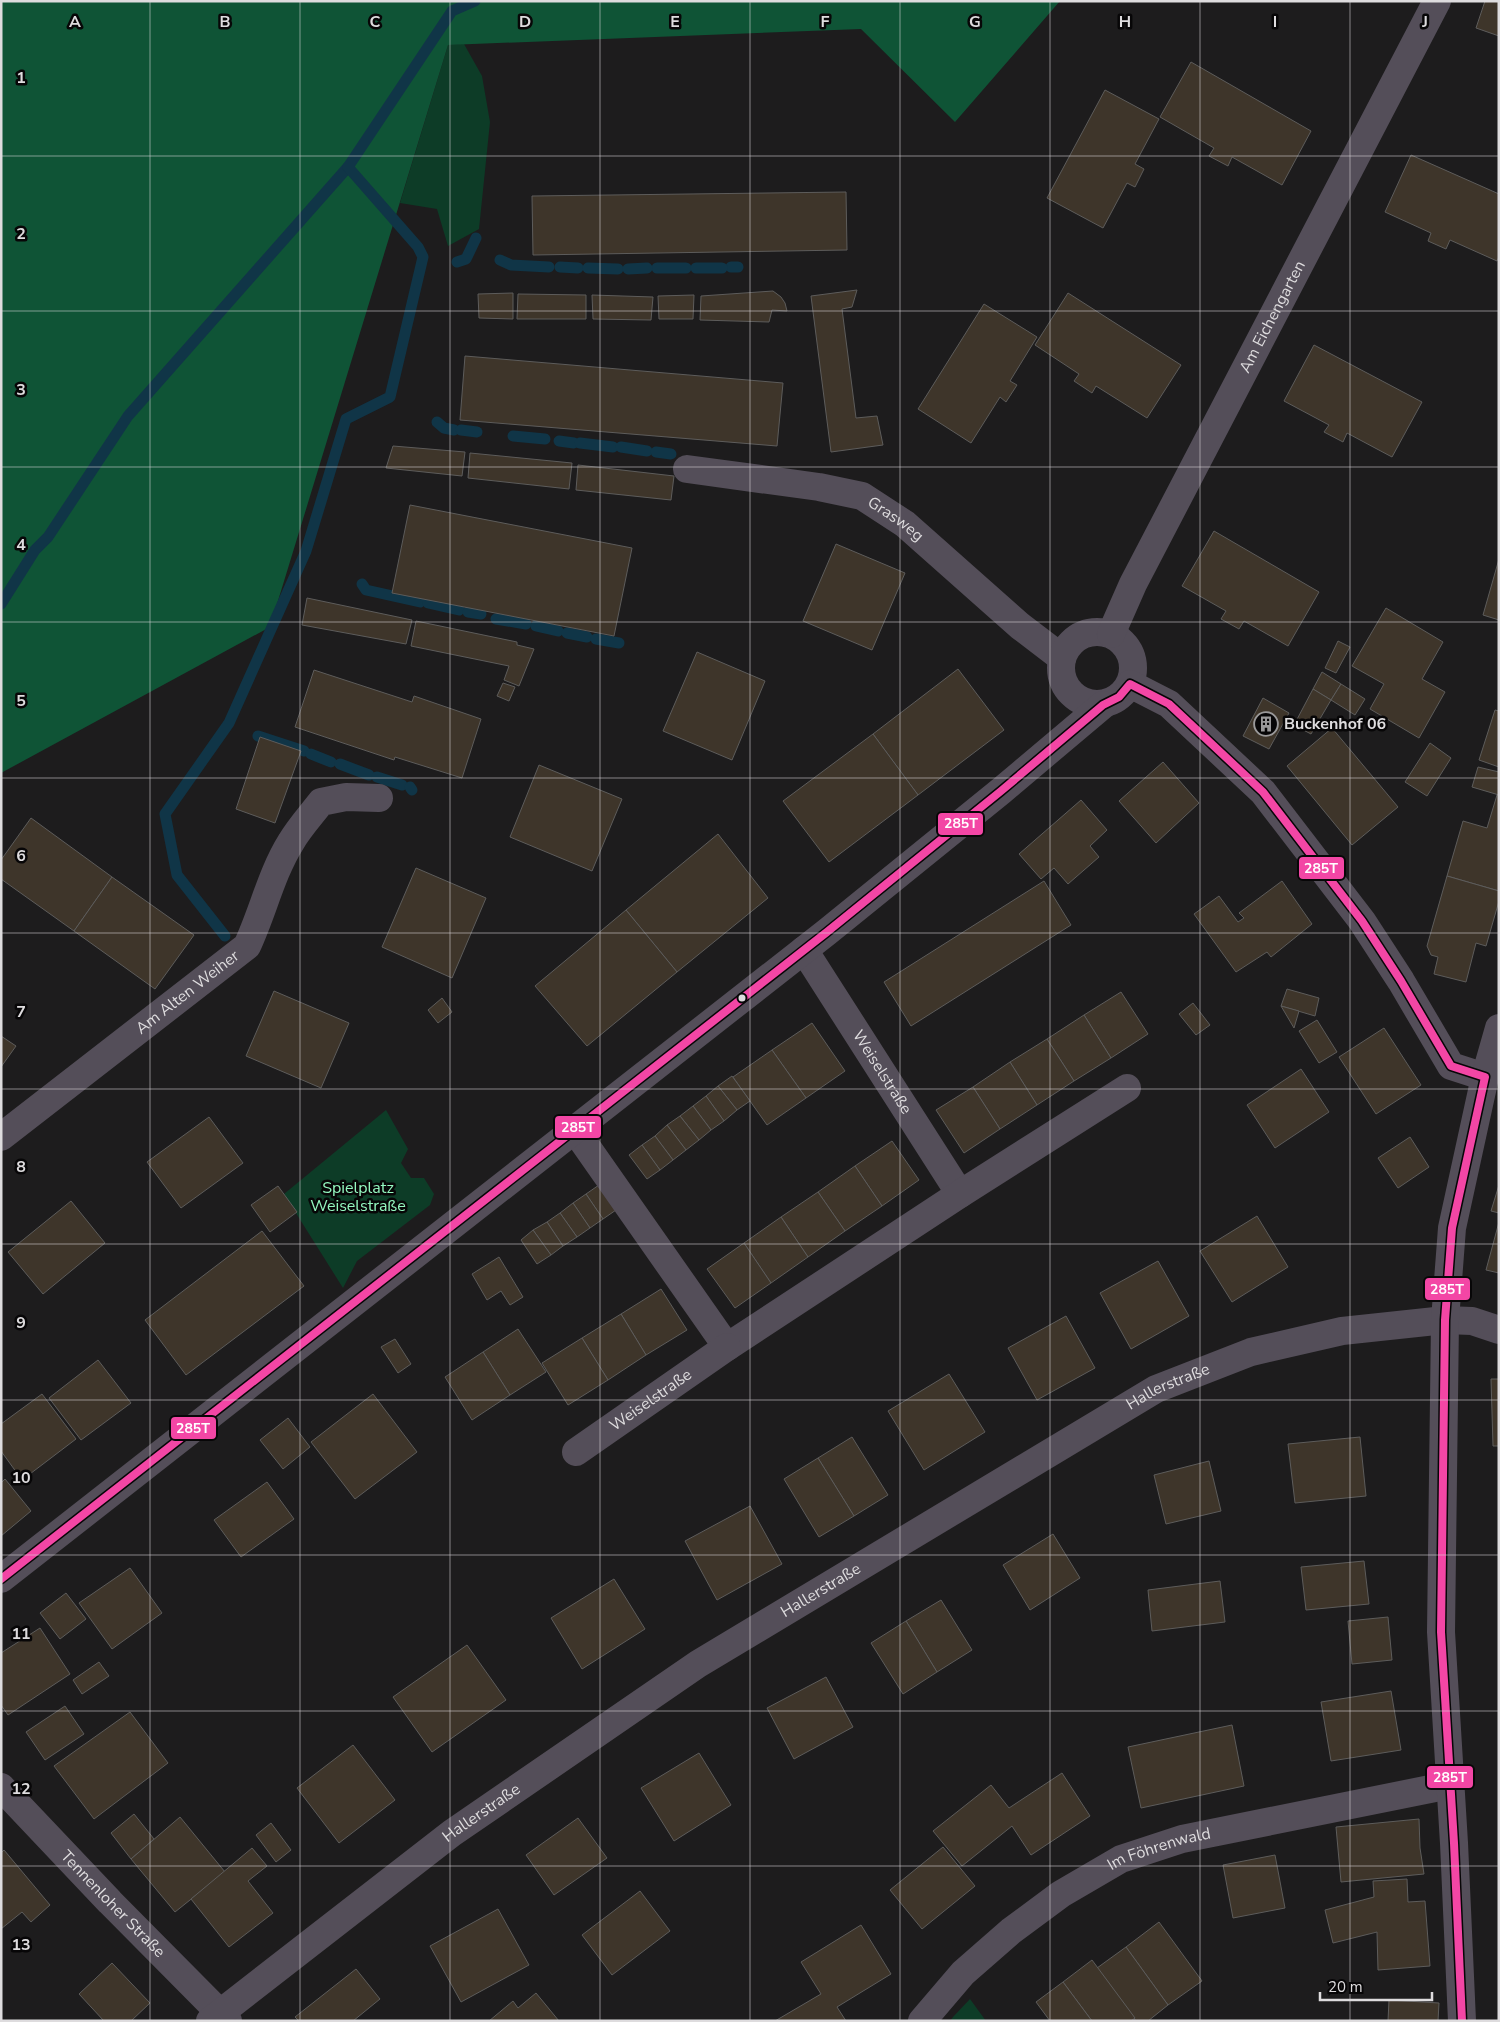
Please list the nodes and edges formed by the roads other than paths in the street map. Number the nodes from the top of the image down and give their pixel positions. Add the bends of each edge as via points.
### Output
1 (1438, 1) edge
2 (687, 469) dead end
3 (1110, 634) junction
4 (1062, 658) junction
5 (1130, 684) junction
6 (1103, 705) junction
7 (379, 798) dead end
8 (804, 950) junction
9 (1499, 1028) edge
10 (1485, 1077) junction
11 (1127, 1088) dead end
12 (575, 1130) junction
13 (1, 1137) edge
14 (960, 1194) junction
15 (1445, 1320) junction
16 (1499, 1330) edge
17 (726, 1347) junction
18 (576, 1452) dead end
19 (1, 1579) edge
20 (1450, 1785) junction
21 (1, 1787) edge
22 (219, 2018) edge
23 (922, 2021) edge
24 (1462, 2021) edge

1 - 3 street, Am Eichengarten via 1133,584
2 - 4 street, Grasweg via 862,496 905,524 1020,626
3 - 4 street via 1086,633 1076,638
3 - 5 street via 1129,649 1134,672
4 - 6 street via 1063,682 1070,692 1079,700
5 - 6 street via 1124,694
5 - 10 street via 1169,704 1263,792 1362,921 1451,1066
6 - 8 street
7 - 13 street, Am Alten Weiher via 346,797 321,802 291,842 247,946
8 - 12 street
8 - 14 street, Weiselstraße
9 - 10 street
10 - 15 street via 1452,1228
11 - 14 street, Weiselstraße
12 - 17 street
12 - 19 street
14 - 17 street, Weiselstraße
15 - 16 street, Hallerstraße via 1472,1321
15 - 20 street via 1441,1632
15 - 22 street, Hallerstraße via 1342,1331 1251,1352 1156,1389 698,1664 452,1832
17 - 18 street, Weiselstraße
20 - 23 street, Im Föhrenwald via 1182,1839 1121,1859 1061,1894 1011,1931 963,1973
20 - 24 street
21 - 22 street, Tennenloher Straße

